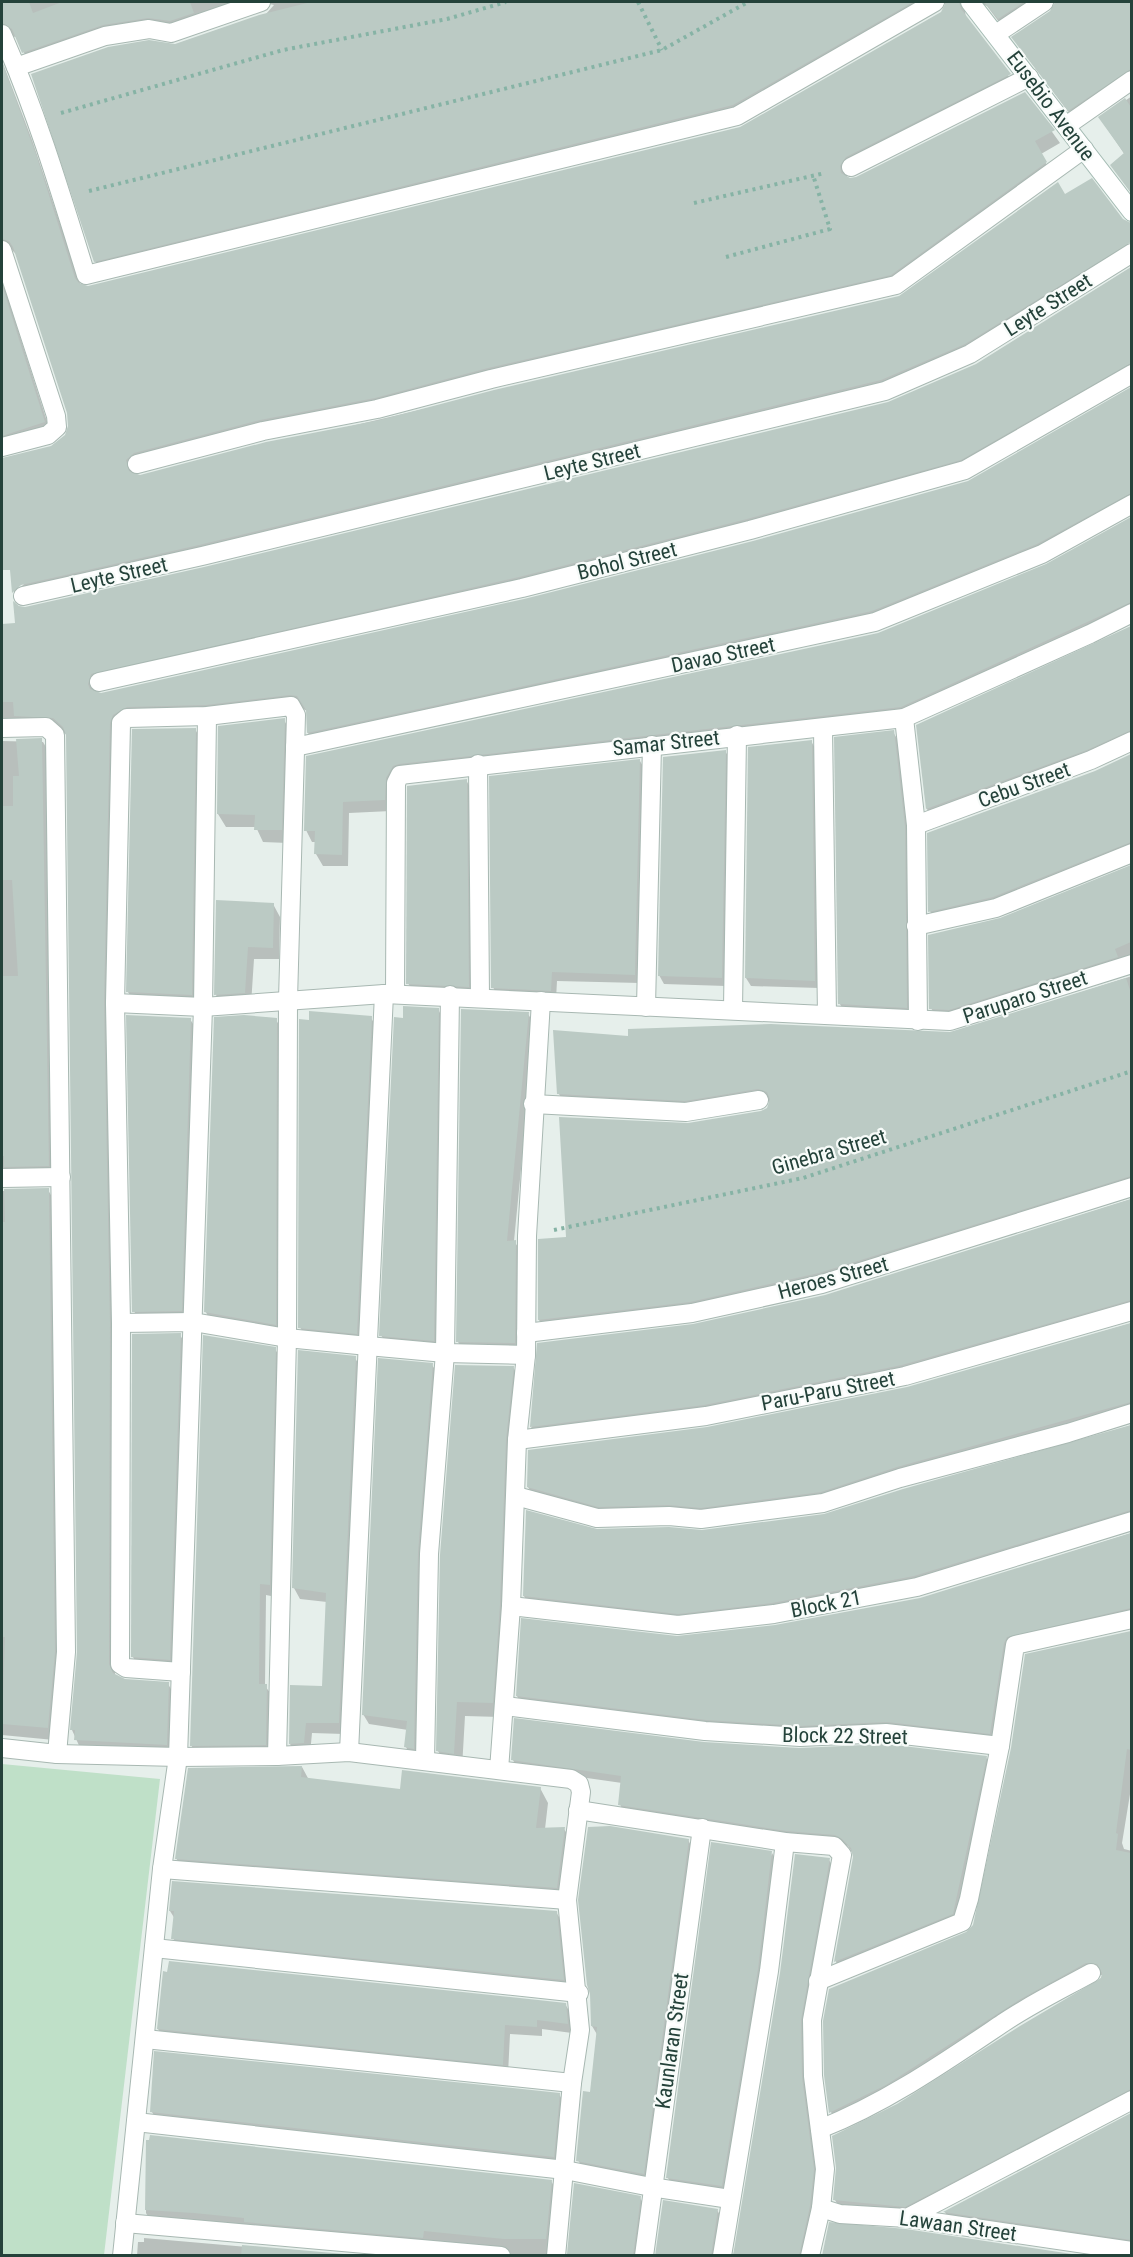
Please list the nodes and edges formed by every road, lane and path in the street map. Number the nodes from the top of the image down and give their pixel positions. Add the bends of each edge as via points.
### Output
1 (261, 2) edge
2 (506, 2) edge
3 (638, 2) edge
4 (748, 2) edge
5 (935, 2) edge
6 (970, 2) edge
7 (1044, 2) edge
8 (2, 34) edge
9 (996, 34) junction
10 (662, 51) junction
11 (16, 67) junction
12 (1029, 77) junction
13 (1131, 80) edge
14 (34, 121) junction
15 (1066, 126) junction
16 (1084, 149) junction
17 (851, 167) joint
18 (813, 175) junction
19 (62, 197) junction
20 (694, 203) dead end
21 (1131, 212) edge
22 (2, 250) edge
23 (1131, 253) edge
24 (726, 257) dead end
25 (1131, 374) edge
26 (2, 447) edge
27 (137, 464) dead end
28 (1131, 504) edge
29 (23, 596) dead end
30 (1131, 613) edge
31 (99, 682) dead end
32 (207, 716) junction
33 (904, 718) junction
34 (2, 728) edge
35 (823, 729) junction
36 (737, 735) junction
37 (1131, 741) edge
38 (652, 745) junction
39 (295, 747) junction
40 (478, 764) junction
41 (916, 825) junction
42 (1131, 853) edge
43 (916, 926) junction
44 (1131, 964) edge
45 (390, 994) junction
46 (450, 995) junction
47 (480, 998) junction
48 (288, 1000) junction
49 (541, 1001) junction
50 (115, 1003) junction
51 (203, 1007) junction
52 (646, 1007) junction
53 (733, 1009) junction
54 (828, 1015) junction
55 (918, 1021) junction
56 (1131, 1071) edge
57 (759, 1100) dead end
58 (533, 1104) junction
59 (61, 1177) junction
60 (2, 1178) edge
61 (1131, 1187) edge
62 (527, 1236) junction
63 (1131, 1311) edge
64 (193, 1322) junction
65 (121, 1323) junction
66 (526, 1333) junction
67 (287, 1338) junction
68 (368, 1346) junction
69 (445, 1353) junction
70 (526, 1355) junction
71 (1131, 1413) edge
72 (517, 1440) junction
73 (516, 1496) junction
74 (1131, 1521) edge
75 (511, 1606) junction
76 (1131, 1619) edge
77 (181, 1672) junction
78 (505, 1706) junction
79 (1000, 1746) junction
80 (2, 1748) edge
81 (349, 1752) junction
82 (57, 1754) junction
83 (277, 1756) junction
84 (178, 1757) junction
85 (426, 1760) junction
86 (499, 1770) junction
87 (578, 1810) junction
88 (702, 1828) junction
89 (785, 1842) junction
90 (162, 1869) junction
91 (567, 1900) junction
92 (154, 1948) junction
93 (1091, 1973) dead end
94 (818, 1981) junction
95 (579, 1992) junction
96 (145, 2039) junction
97 (572, 2083) junction
98 (1131, 2100) edge
99 (136, 2122) junction
100 (820, 2129) junction
101 (565, 2170) junction
102 (651, 2187) junction
103 (730, 2199) junction
104 (820, 2208) junction
105 (907, 2218) junction
106 (125, 2223) junction
107 (1131, 2252) edge
108 (122, 2256) edge
109 (501, 2256) edge
110 (556, 2256) edge
111 (644, 2256) edge
112 (722, 2256) edge
113 (810, 2256) edge

1 - 11 street via 171,33 149,29 105,36
2 - 14 path via 447,19 283,50
3 - 10 path
4 - 10 path
5 - 19 street via 737,116 86,275
6 - 9 street, Eusebio Avenue
7 - 9 street
8 - 11 street
9 - 12 street, Eusebio Avenue
10 - 19 path
11 - 14 street
12 - 15 street, Eusebio Avenue
12 - 17 street
13 - 15 street
14 - 19 street
15 - 16 street, Eusebio Avenue
16 - 21 street, Eusebio Avenue
16 - 27 street via 896,285 377,409 263,431
17 - 18 path
18 - 20 path
18 - 24 path via 830,230
22 - 26 street via 57,427 48,435
23 - 29 street, Leyte Street via 970,354 885,391
25 - 31 street, Bohol Street via 965,470 522,588
28 - 39 street, Davao Street via 1042,554 875,622
30 - 33 street, Samar Street
32 - 39 street via 291,706 296,715
32 - 50 street via 128,718 122,723
32 - 51 street
33 - 35 street, Samar Street
33 - 41 street
34 - 59 street via 46,727 55,735
35 - 36 street, Samar Street
35 - 54 street
36 - 38 street, Samar Street
36 - 53 street
37 - 41 street, Cebu Street via 1091,760
38 - 40 street, Samar Street
38 - 52 street
39 - 48 street
40 - 45 street, Samar Street via 396,778
40 - 47 street
41 - 43 street
42 - 43 street via 996,908
43 - 55 street
44 - 55 street, Paruparo Street via 950,1021
45 - 46 street, Paruparo Street
45 - 48 street, Paruparo Street
45 - 68 street
46 - 47 street, Paruparo Street
46 - 69 street
47 - 49 street, Paruparo Street
48 - 51 street, Paruparo Street
48 - 67 street
49 - 52 street, Paruparo Street
49 - 58 street
50 - 51 street, Paruparo Street
50 - 65 street
51 - 64 street
52 - 53 street, Paruparo Street
53 - 54 street, Paruparo Street
54 - 55 street, Paruparo Street
56 - 62 path, Ginebra Street via 803,1178
57 - 58 street via 686,1112
58 - 62 street
59 - 60 street
59 - 82 street via 66,1652
61 - 66 street, Heroes Street via 822,1284 692,1313
62 - 66 street
63 - 72 street, Paru-Paru Street via 904,1376 706,1416
64 - 65 street
64 - 67 street
64 - 77 street
65 - 77 street via 120,1664 126,1668
66 - 70 street
67 - 68 street
67 - 83 street
68 - 69 street
68 - 81 street
69 - 70 street
69 - 85 street via 429,1554
70 - 72 street
71 - 73 street via 823,1503 701,1520 669,1516 597,1518
72 - 73 street
73 - 75 street
74 - 75 street, Block 21 via 917,1587 774,1614 678,1626
75 - 78 street
76 - 79 street via 1015,1645
77 - 84 street
78 - 79 street, Block 22 Street via 705,1731 800,1737 886,1733
78 - 86 street
79 - 94 street via 962,1922
80 - 82 street
81 - 83 street
81 - 85 street
82 - 84 street
83 - 84 street
84 - 90 street
85 - 86 street
86 - 87 street via 571,1779 579,1784 581,1792
87 - 88 street
87 - 91 street
88 - 89 street
88 - 102 street, Kaunlaran Street
89 - 94 street via 834,1846 842,1855
89 - 103 street via 745,2126
90 - 91 street
90 - 92 street
91 - 95 street
92 - 95 street
92 - 96 street
93 - 100 street via 855,2115
94 - 100 street via 813,2076
95 - 97 street via 580,2030
96 - 97 street
96 - 99 street
97 - 101 street
98 - 105 street
99 - 101 street
99 - 106 street
100 - 104 street via 825,2169
101 - 102 street
101 - 110 street
102 - 103 street
102 - 111 street, Kaunlaran Street
103 - 112 street
104 - 105 street, Lawaan Street via 840,2214
104 - 113 street
105 - 107 street, Lawaan Street
106 - 108 street
106 - 109 street

